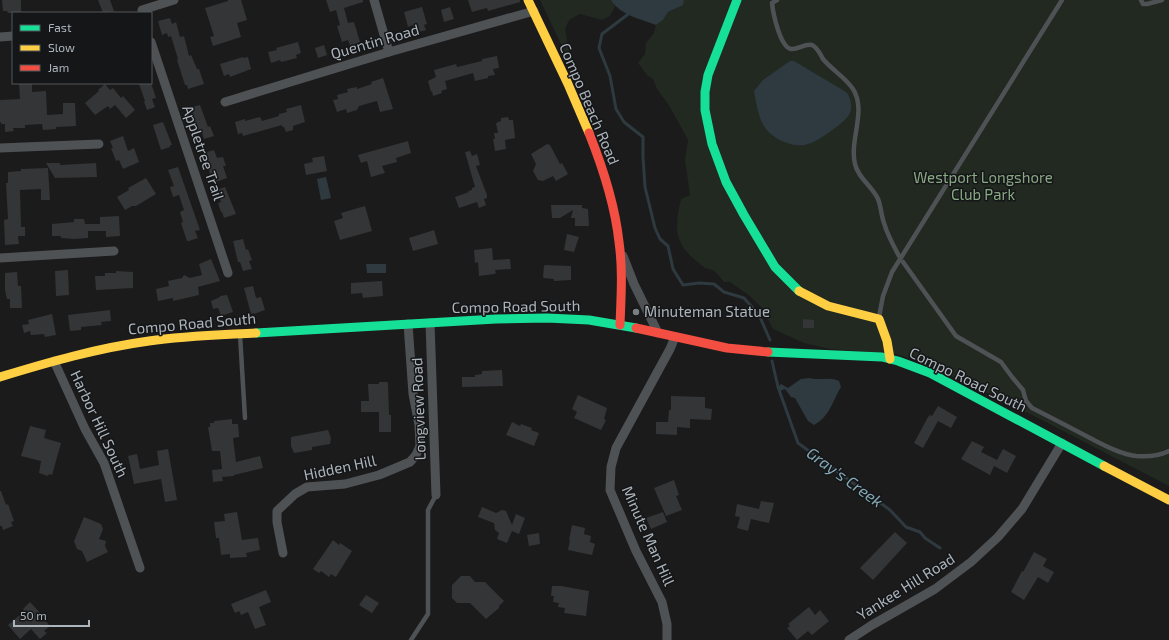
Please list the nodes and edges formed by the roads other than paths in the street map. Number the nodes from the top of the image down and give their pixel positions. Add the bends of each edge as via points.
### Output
1 (139, 0) edge
2 (174, 0) edge
3 (374, 0) edge
4 (528, 0) edge
5 (737, 0) edge
6 (777, 0) edge
7 (1062, 0) edge
8 (1141, 0) edge
9 (1162, 0) edge
10 (142, 11) edge
11 (534, 11) junction
12 (12, 36) edge
13 (0, 37) edge
14 (152, 45) edge
15 (389, 52) junction
16 (225, 102) dead end
17 (98, 144) dead end
18 (0, 148) edge
19 (619, 245) junction
20 (114, 251) dead end
21 (899, 256) dead end
22 (0, 258) edge
23 (903, 262) dead end
24 (228, 273) dead end
25 (879, 319) junction
26 (430, 323) junction
27 (408, 324) junction
28 (620, 325) junction
29 (240, 333) junction
30 (658, 333) junction
31 (675, 337) junction
32 (890, 359) junction
33 (54, 361) junction
34 (0, 377) edge
35 (245, 418) dead end
36 (1062, 443) junction
37 (1169, 451) edge
38 (436, 495) joint
39 (1169, 500) edge
40 (283, 553) dead end
41 (140, 568) dead end
42 (411, 640) edge
43 (667, 640) edge
44 (849, 640) edge

1 - 10 street
2 - 10 street
3 - 15 street
4 - 11 street, Compo Beach Road
5 - 25 street via 708,75 705,92 705,110 712,144 726,182 775,267 801,293 828,306
6 - 21 lane via 772,3 772,10 786,46 791,49 807,45 818,50 856,93 858,114 855,164 879,200 884,222
7 - 25 lane via 892,272 883,296
8 - 9 lane via 1143,4 1147,4
11 - 15 street, Quentin Road
11 - 19 street, Compo Beach Road via 578,105 598,157 611,200
12 - 13 street
14 - 24 street, Appletree Trail
15 - 16 street, Quentin Road
17 - 18 street
19 - 28 street, Compo Beach Road
19 - 30 street, Compo Beach Road via 634,284
20 - 22 street
23 - 37 lane via 956,336 1001,362 1023,390 1026,401 1032,408 1122,452 1136,456 1152,456
25 - 32 street
26 - 27 street, Compo Road South
26 - 28 street, Compo Road South via 547,318 589,320
26 - 38 street, Longview Road
27 - 29 street, Compo Road South
27 - 40 street, Hidden Hill via 413,394 419,425 420,446 416,455 410,462 380,475 345,484 307,488 295,494 277,510
28 - 30 street, Compo Road South
29 - 33 street, Compo Road South via 146,341 104,348
29 - 35 lane
30 - 31 street, Compo Road South
31 - 32 street, Compo Road South via 746,350
31 - 43 street, Minute Man Hill via 616,448 611,467 610,490 636,551 662,602 667,624
32 - 36 street, Compo Road South via 930,373
33 - 34 street, Compo Road South
33 - 41 street, Harbor Hill South via 85,429 104,463
36 - 39 street, Compo Road South
36 - 44 street, Yankee Hill Road via 1022,510 971,562 935,589 872,624
38 - 42 lane via 428,510 428,614

